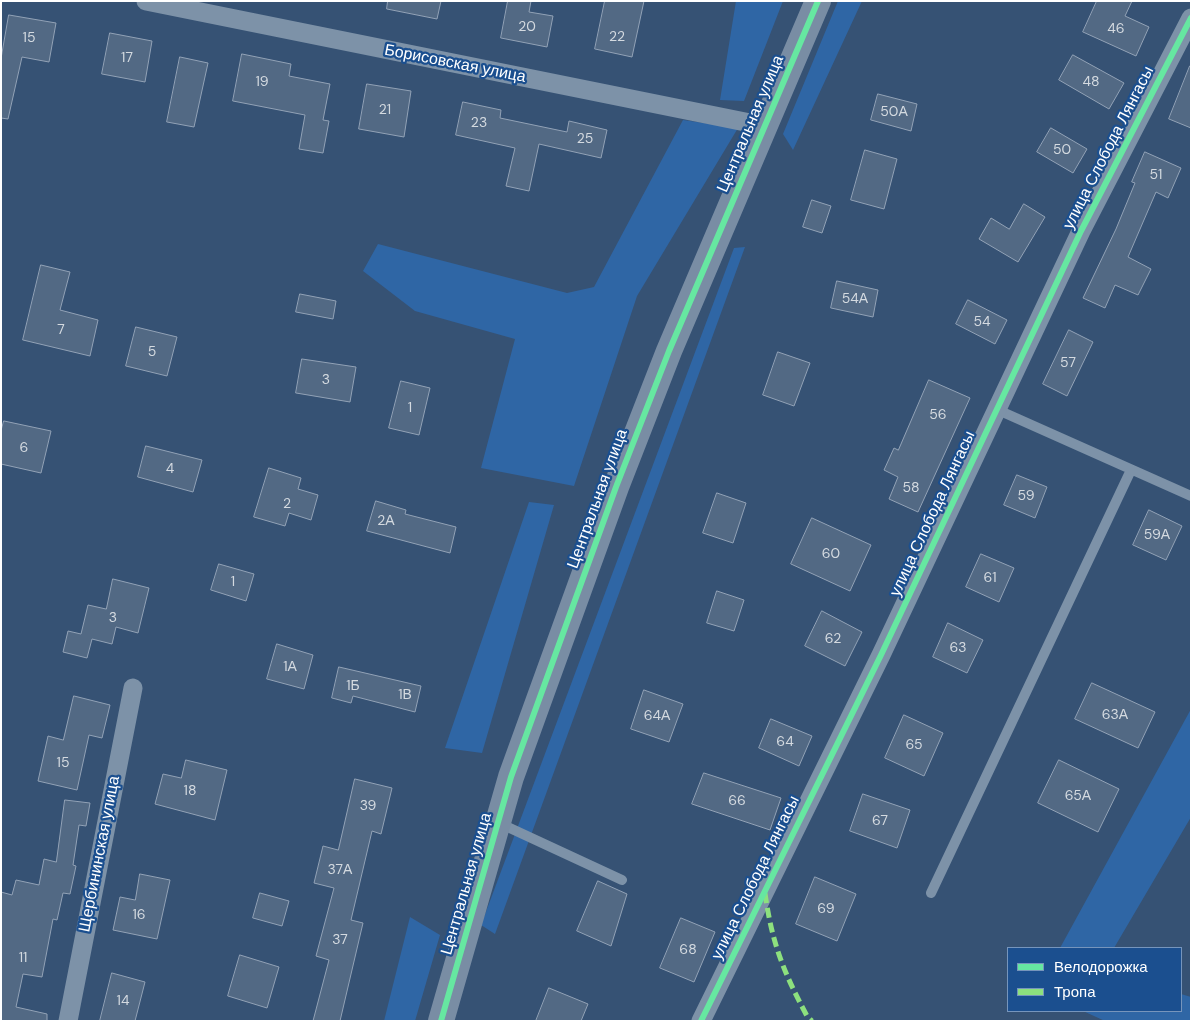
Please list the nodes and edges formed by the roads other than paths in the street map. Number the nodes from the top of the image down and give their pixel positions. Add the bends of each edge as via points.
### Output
1 (146, 1) edge
2 (818, 1) edge
3 (1190, 23) edge
4 (764, 126) junction
5 (998, 410) junction
6 (1131, 470) junction
7 (1191, 496) edge
8 (133, 688) dead end
9 (498, 822) junction
10 (622, 880) dead end
11 (931, 893) dead end
12 (68, 1021) edge
13 (441, 1021) edge
14 (700, 1021) edge

1 - 4 street, Борисовская улица
2 - 4 street, Центральная улица
3 - 5 street, улица Слобода Лянгасы via 1081,230
4 - 9 street, Центральная улица via 669,351 616,487 511,777
5 - 6 lane
5 - 14 street, улица Слобода Лянгасы via 877,664
6 - 7 lane
6 - 11 lane
8 - 12 street, Щербининская улица
9 - 10 lane
9 - 13 street, Центральная улица

